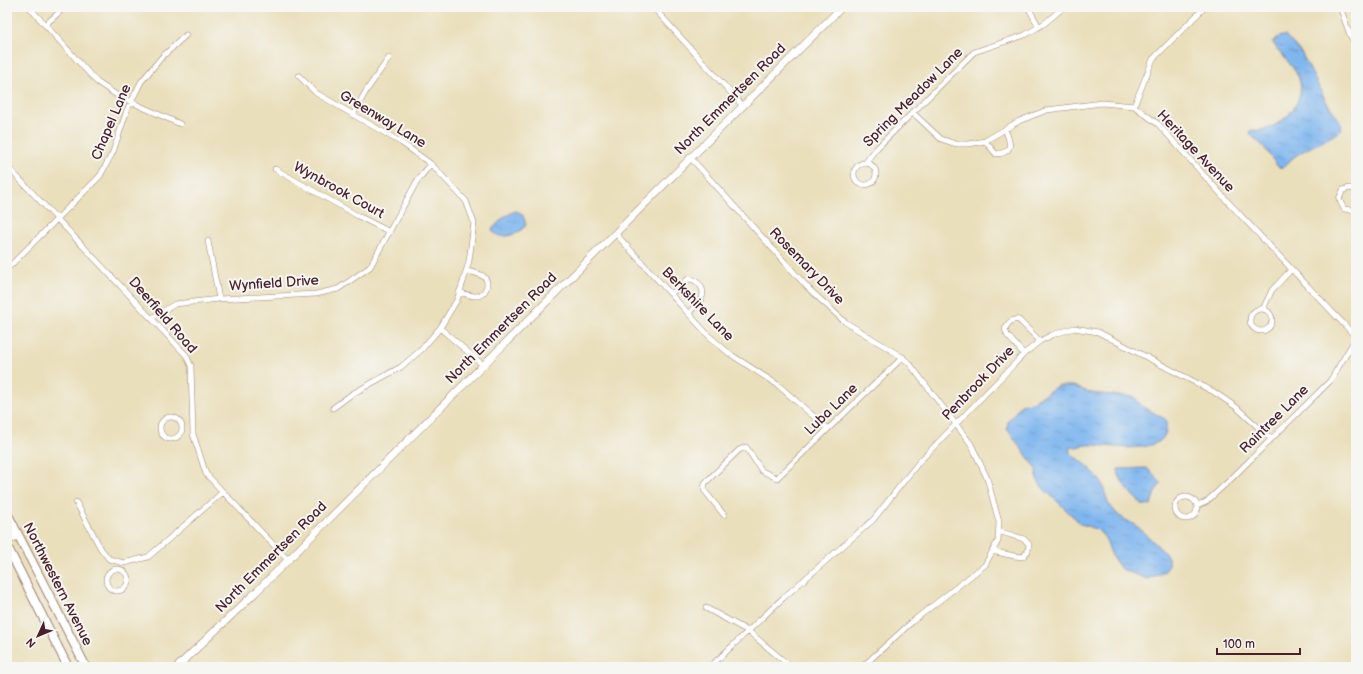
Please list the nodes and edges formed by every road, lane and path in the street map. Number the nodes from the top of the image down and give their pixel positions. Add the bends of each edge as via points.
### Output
1 (29, 7) edge
2 (65, 7) edge
3 (653, 7) edge
4 (842, 7) edge
5 (1028, 7) edge
6 (1205, 7) edge
7 (1340, 7) edge
8 (1060, 8) edge
9 (45, 25) junction
10 (1039, 27) junction
11 (186, 35) dead end
12 (1356, 45) edge
13 (388, 58) dead end
14 (299, 76) dead end
15 (130, 102) junction
16 (742, 105) junction
17 (1134, 106) junction
18 (912, 112) junction
19 (353, 114) junction
20 (180, 124) dead end
21 (1005, 129) junction
22 (985, 141) junction
23 (690, 157) junction
24 (866, 163) junction
25 (431, 164) junction
26 (7, 166) edge
27 (275, 169) dead end
28 (1356, 190) edge
29 (1356, 209) edge
30 (57, 219) junction
31 (390, 232) junction
32 (615, 233) junction
33 (208, 241) dead end
34 (7, 269) edge
35 (1292, 270) junction
36 (466, 271) junction
37 (459, 292) junction
38 (671, 294) junction
39 (218, 299) junction
40 (1263, 309) junction
41 (689, 314) junction
42 (152, 318) junction
43 (440, 328) junction
44 (1356, 338) edge
45 (1040, 341) junction
46 (1024, 354) junction
47 (903, 358) junction
48 (483, 365) junction
49 (333, 408) dead end
50 (956, 424) junction
51 (192, 427) junction
52 (182, 428) junction
53 (828, 429) junction
54 (1271, 439) junction
55 (223, 492) junction
56 (76, 502) dead end
57 (1197, 506) junction
58 (7, 513) edge
59 (724, 515) dead end
60 (998, 531) junction
61 (18, 535) junction
62 (7, 540) edge
63 (7, 546) edge
64 (992, 551) junction
65 (288, 560) junction
66 (121, 562) junction
67 (120, 569) junction
68 (706, 608) dead end
69 (748, 631) junction
70 (68, 667) edge
71 (86, 667) edge
72 (177, 667) edge
73 (710, 667) edge
74 (790, 667) edge
75 (862, 667) edge

1 - 9 street
2 - 9 street
3 - 16 street
4 - 16 street, North Emmertsen Road
5 - 10 street
6 - 17 street via 1153,59
7 - 12 street
8 - 10 street, Spring Meadow Lane
9 - 15 street via 97,82
10 - 18 street, Spring Meadow Lane via 1025,35 974,52
11 - 15 street, Chapel Lane via 150,69
13 - 19 street
14 - 19 street, Greenway Lane via 316,93
15 - 20 street
15 - 30 street, Chapel Lane via 105,168 94,183
16 - 23 street, North Emmertsen Road
17 - 21 street via 1102,103 1046,110
17 - 35 street, Heritage Avenue via 1158,124
18 - 22 street via 941,139 956,144
18 - 24 street, Spring Meadow Lane
19 - 25 street, Greenway Lane via 402,143
21 - 22 street
21 - 22 street via 1010,141 1006,152 996,154
23 - 32 street, North Emmertsen Road
23 - 47 street, Rosemary Drive via 809,289 845,322
24 - 24 street, Spring Meadow Lane via 859,164 854,173 855,180 864,185 874,180 876,173 872,166
25 - 31 street, Wynfield Drive via 417,181
25 - 36 street, Greenway Lane via 468,203 474,223
26 - 30 street, Deerfield Road
27 - 31 street, Wynbrook Court
28 - 29 street via 1344,190 1339,199 1344,209
30 - 34 street, Chapel Lane
30 - 42 street, Deerfield Road
31 - 39 street, Wynfield Drive via 370,267 338,289 316,294
32 - 38 street, Berkshire Lane
32 - 48 street, North Emmertsen Road
33 - 39 street
35 - 40 street via 1272,290
35 - 44 street, Heritage Avenue
36 - 37 street
36 - 37 street via 483,276 487,281 485,292 475,297
37 - 43 street
38 - 41 street, Berkshire Lane
38 - 41 street via 688,279 700,284 703,291 701,299
39 - 42 street, Wynfield Drive via 175,304
40 - 40 street via 1256,310 1250,318 1252,326 1261,331 1268,329 1272,323 1272,315
41 - 53 street, Berkshire Lane via 730,354 778,385
42 - 51 street, Deerfield Road via 186,355 191,366
43 - 48 street
43 - 49 street via 421,350 401,367 352,394
44 - 54 street, Raintree Lane via 1330,381
45 - 46 street, Penbrook Drive
45 - 46 street via 1019,320 1013,319 1009,322 1005,329 1007,335
45 - 54 street, Penbrook Drive via 1074,328 1098,332 1214,392
46 - 50 street, Penbrook Drive
47 - 50 street, Rosemary Drive via 930,388
47 - 53 street, Luba Lane
48 - 65 street, North Emmertsen Road
50 - 60 street, Rosemary Drive via 971,444 987,478
50 - 69 street, Penbrook Drive via 919,462 873,520
51 - 52 street
51 - 55 street, Deerfield Road via 206,474
52 - 52 street via 178,437 171,439 164,436 160,428 164,419 172,417 178,419
53 - 59 street, Luba Lane via 777,478 762,471 746,447 739,450 705,483 704,490
54 - 57 street, Raintree Lane via 1206,502
55 - 65 street, Deerfield Road
55 - 66 street via 148,557
56 - 66 street via 101,549 109,559
57 - 57 street via 1193,500 1182,498 1176,503 1174,510 1181,519 1188,520 1194,516
58 - 61 main road, Northwestern Avenue
60 - 64 street, Rosemary Drive via 998,541
60 - 64 street via 1024,538 1030,544 1028,551 1023,557
61 - 62 main road
61 - 71 main road, Northwestern Avenue
63 - 70 main road, Northwestern Avenue
64 - 75 street, Rosemary Drive via 985,565 912,621
65 - 72 street, North Emmertsen Road
66 - 67 street
67 - 67 street via 110,571 106,580 110,588 116,591 124,589 128,580 127,575
68 - 69 street
69 - 73 street, Penbrook Drive
69 - 74 street

